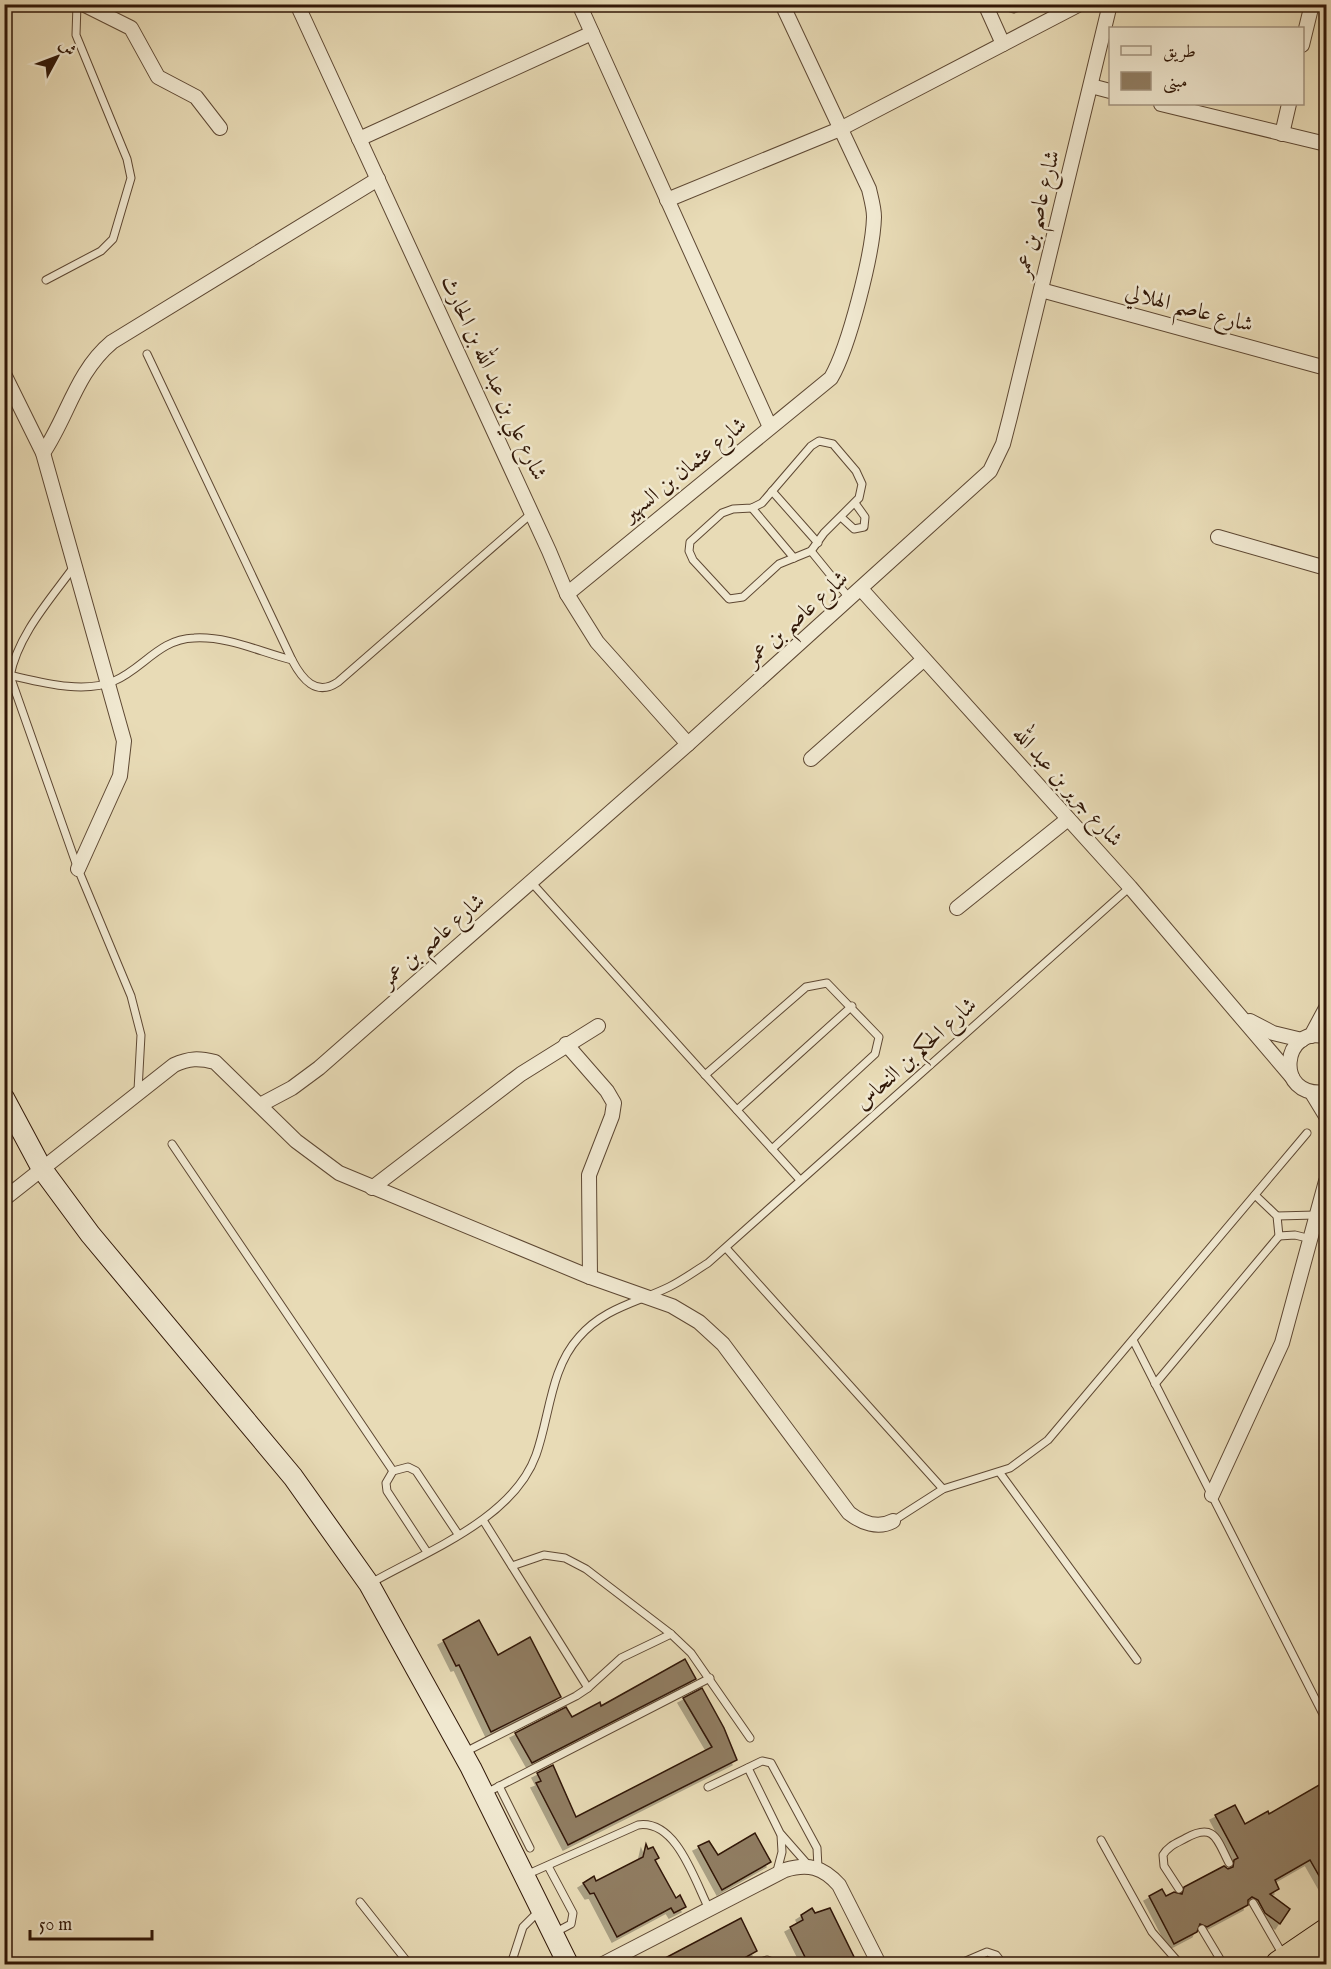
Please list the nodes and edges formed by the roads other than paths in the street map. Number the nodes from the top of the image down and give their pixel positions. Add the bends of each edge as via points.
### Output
1 (77, 4) edge
2 (84, 4) edge
3 (297, 4) edge
4 (579, 4) edge
5 (782, 4) edge
6 (985, 4) edge
7 (1080, 4) edge
8 (1110, 4) edge
9 (1312, 4) edge
10 (592, 33) junction
11 (1304, 37) edge
12 (1003, 44) junction
13 (1091, 86) junction
14 (1109, 91) edge
15 (1165, 105) edge
16 (1289, 105) edge
17 (220, 128) dead end
18 (840, 129) junction
19 (1282, 134) junction
20 (359, 139) junction
21 (1326, 144) edge
22 (378, 179) junction
23 (667, 200) junction
24 (46, 280) dead end
25 (1041, 290) junction
26 (147, 354) dead end
27 (1326, 368) edge
28 (4, 374) edge
29 (770, 427) junction
30 (42, 453) junction
31 (772, 491) junction
32 (855, 503) junction
33 (752, 508) junction
34 (532, 513) junction
35 (841, 517) junction
36 (1218, 537) dead end
37 (818, 543) junction
38 (811, 552) junction
39 (794, 558) junction
40 (73, 568) junction
41 (1326, 568) edge
42 (861, 589) junction
43 (567, 594) junction
44 (850, 599) junction
45 (292, 660) junction
46 (924, 660) junction
47 (7, 675) edge
48 (106, 684) junction
49 (688, 744) junction
50 (811, 759) dead end
51 (1068, 819) junction
52 (78, 869) junction
53 (532, 883) junction
54 (1130, 887) junction
55 (957, 908) dead end
56 (852, 1006) junction
57 (1326, 1008) edge
58 (1240, 1014) junction
59 (598, 1026) dead end
60 (1326, 1037) edge
61 (1306, 1038) junction
62 (566, 1044) junction
63 (705, 1075) junction
64 (1292, 1077) junction
65 (1326, 1092) edge
66 (138, 1093) junction
67 (1312, 1093) junction
68 (4, 1098) edge
69 (260, 1105) junction
70 (737, 1110) junction
71 (1326, 1116) edge
72 (1307, 1133) dead end
73 (172, 1144) dead end
74 (772, 1149) junction
75 (42, 1169) junction
76 (800, 1180) junction
77 (1326, 1181) edge
78 (372, 1188) junction
79 (1255, 1195) junction
80 (4, 1199) edge
81 (1318, 1215) junction
82 (1277, 1216) junction
83 (1279, 1236) junction
84 (1312, 1240) junction
85 (726, 1248) junction
86 (590, 1277) junction
87 (644, 1296) junction
88 (1132, 1340) junction
89 (1155, 1384) junction
90 (393, 1471) junction
91 (999, 1473) junction
92 (943, 1489) junction
93 (1212, 1495) junction
94 (483, 1521) junction
95 (893, 1521) joint
96 (458, 1534) junction
97 (427, 1552) junction
98 (512, 1566) junction
99 (369, 1584) junction
100 (671, 1634) junction
101 (1137, 1660) dead end
102 (710, 1678) junction
103 (588, 1688) junction
104 (1324, 1709) edge
105 (1326, 1720) edge
106 (750, 1738) dead end
107 (463, 1753) junction
108 (748, 1768) junction
109 (708, 1787) dead end
110 (491, 1790) junction
111 (780, 1833) junction
112 (1101, 1840) dead end
113 (530, 1848) dead end
114 (1229, 1863) dead end
115 (548, 1866) junction
116 (814, 1867) junction
117 (525, 1876) junction
118 (775, 1876) junction
119 (1179, 1889) dead end
120 (360, 1902) dead end
121 (1253, 1903) dead end
122 (541, 1910) junction
123 (710, 1911) junction
124 (1202, 1929) dead end
125 (1326, 1932) edge
126 (553, 1934) junction
127 (612, 1962) edge
128 (1283, 1963) edge
129 (409, 1965) edge
130 (511, 1965) edge
131 (568, 1965) edge
132 (754, 1965) edge
133 (778, 1965) edge
134 (879, 1965) edge
135 (959, 1965) edge
136 (1003, 1965) edge
137 (1180, 1965) edge
138 (1223, 1965) edge

1 - 24 lane via 75,35 127,159 130,178 116,232 107,246
2 - 17 street via 131,28 158,77 196,97
3 - 20 street, شارع علي بن عبد الله بن الحارث
4 - 10 street
5 - 18 street
6 - 12 street
7 - 12 street
8 - 13 street, شارع عاصم بن عمر
9 - 11 street
10 - 20 street
10 - 23 street
12 - 18 street
13 - 14 street
13 - 25 street, شارع عاصم بن عمر
15 - 19 street
16 - 19 street
18 - 23 street
18 - 29 street, شارع عثمان بن السهير via 869,189 874,215 869,249 841,360 831,378
19 - 21 street
20 - 22 street, شارع علي بن عبد الله بن الحارث
22 - 30 street via 112,342 80,378 58,429
22 - 34 street, شارع علي بن عبد الله بن الحارث
23 - 29 street
25 - 27 street, شارع عاصم الهلالي
25 - 42 street, شارع عاصم بن عمر via 1003,444 990,471
26 - 45 lane
28 - 30 street
29 - 43 street, شارع عثمان بن السهير
30 - 40 street
31 - 32 lane via 811,446 824,441 833,444 860,477 861,491
31 - 33 lane
31 - 37 lane
32 - 35 lane
32 - 35 lane via 865,517 864,527 854,529
33 - 39 lane
33 - 39 lane via 727,510 717,516 690,542 693,560 725,596 734,600 743,597 779,564
34 - 43 street, شارع علي بن عبد الله بن الحارث
34 - 45 lane via 332,686 320,688 306,682
35 - 37 lane
36 - 41 street
37 - 38 lane
38 - 39 lane
38 - 44 lane
40 - 47 lane via 24,638
40 - 48 street
42 - 44 street, شارع عاصم بن عمر
42 - 46 street, شارع جرير بن عبد الله
43 - 49 street, شارع علي بن عبد الله بن الحارث via 597,642
44 - 49 street, شارع عاصم بن عمر
45 - 48 lane via 228,641 193,638 165,646
46 - 50 street
46 - 51 street, شارع جرير بن عبد الله
47 - 48 lane via 71,685
47 - 52 lane
48 - 52 street via 121,728 124,760 114,792
49 - 53 street, شارع عاصم بن عمر
51 - 54 street, شارع جرير بن عبد الله
51 - 55 street
52 - 66 lane via 137,1016 142,1059
53 - 63 lane
53 - 69 street, شارع عاصم بن عمر via 319,1068
54 - 58 street, شارع جرير بن عبد الله
54 - 76 lane, شارع الحكم بن النحاس
56 - 63 lane via 827,983 806,987
56 - 70 lane
56 - 74 lane via 879,1036 875,1054
57 - 61 street
58 - 61 street, شارع جرير بن عبد الله via 1273,1033
58 - 64 street, شارع جرير بن عبد الله
59 - 62 street
60 - 61 street, شارع جرير بن عبد الله
61 - 64 street via 1290,1057
62 - 78 street
62 - 86 street via 614,1103 589,1175
63 - 70 lane
64 - 67 street, شارع جرير بن عبد الله
65 - 67 street
66 - 69 street via 174,1065 200,1058 215,1062
66 - 75 street
67 - 71 street
68 - 75 street
69 - 78 street via 324,1163
70 - 74 lane
72 - 79 lane
73 - 90 lane
74 - 76 lane
75 - 80 street
75 - 99 street via 90,1234 293,1477
76 - 85 lane, شارع الحكم بن النحاس
77 - 81 street
78 - 86 street
79 - 82 lane
79 - 88 lane
81 - 82 lane
81 - 84 street
82 - 83 lane
83 - 84 lane
83 - 89 lane
84 - 93 street via 1282,1343
85 - 87 lane, شارع الحكم بن النحاس via 688,1276
85 - 92 lane
86 - 87 street
87 - 94 lane, شارع الحكم بن النحاس via 601,1316 577,1338 560,1366 531,1468 515,1493
87 - 95 street via 686,1314 723,1344 849,1513 871,1524
88 - 89 lane
88 - 91 lane via 1048,1440 1024,1460
89 - 93 lane
90 - 96 lane via 408,1467 416,1471
90 - 97 lane via 387,1491
91 - 92 lane
91 - 101 lane
92 - 95 lane
93 - 104 lane
94 - 96 lane, شارع الحكم بن النحاس
94 - 98 lane
96 - 97 lane, شارع الحكم بن النحاس
97 - 99 lane, شارع الحكم بن النحاس
98 - 100 lane via 544,1555 575,1562
98 - 103 lane
99 - 107 street
100 - 102 lane
100 - 103 lane via 621,1658
102 - 106 lane
102 - 110 lane
103 - 107 lane
104 - 105 lane
107 - 110 street
108 - 109 lane
108 - 111 lane
108 - 116 lane via 762,1761 774,1766 817,1848
110 - 113 lane
110 - 117 street
111 - 116 lane
111 - 118 lane via 782,1852
112 - 137 lane via 1152,1932
114 - 119 lane via 1213,1834 1197,1832 1163,1855 1164,1866
115 - 117 lane
115 - 123 lane via 638,1825 652,1825 671,1836
115 - 126 lane via 573,1918 567,1928
116 - 118 street via 797,1867
116 - 134 street via 839,1885
117 - 122 street
118 - 123 street
120 - 129 lane
121 - 128 lane
122 - 126 street
122 - 130 lane via 523,1927
123 - 127 street
124 - 138 lane
125 - 128 highway
126 - 131 street
132 - 133 lane via 767,1960
135 - 136 lane via 987,1952 996,1955

